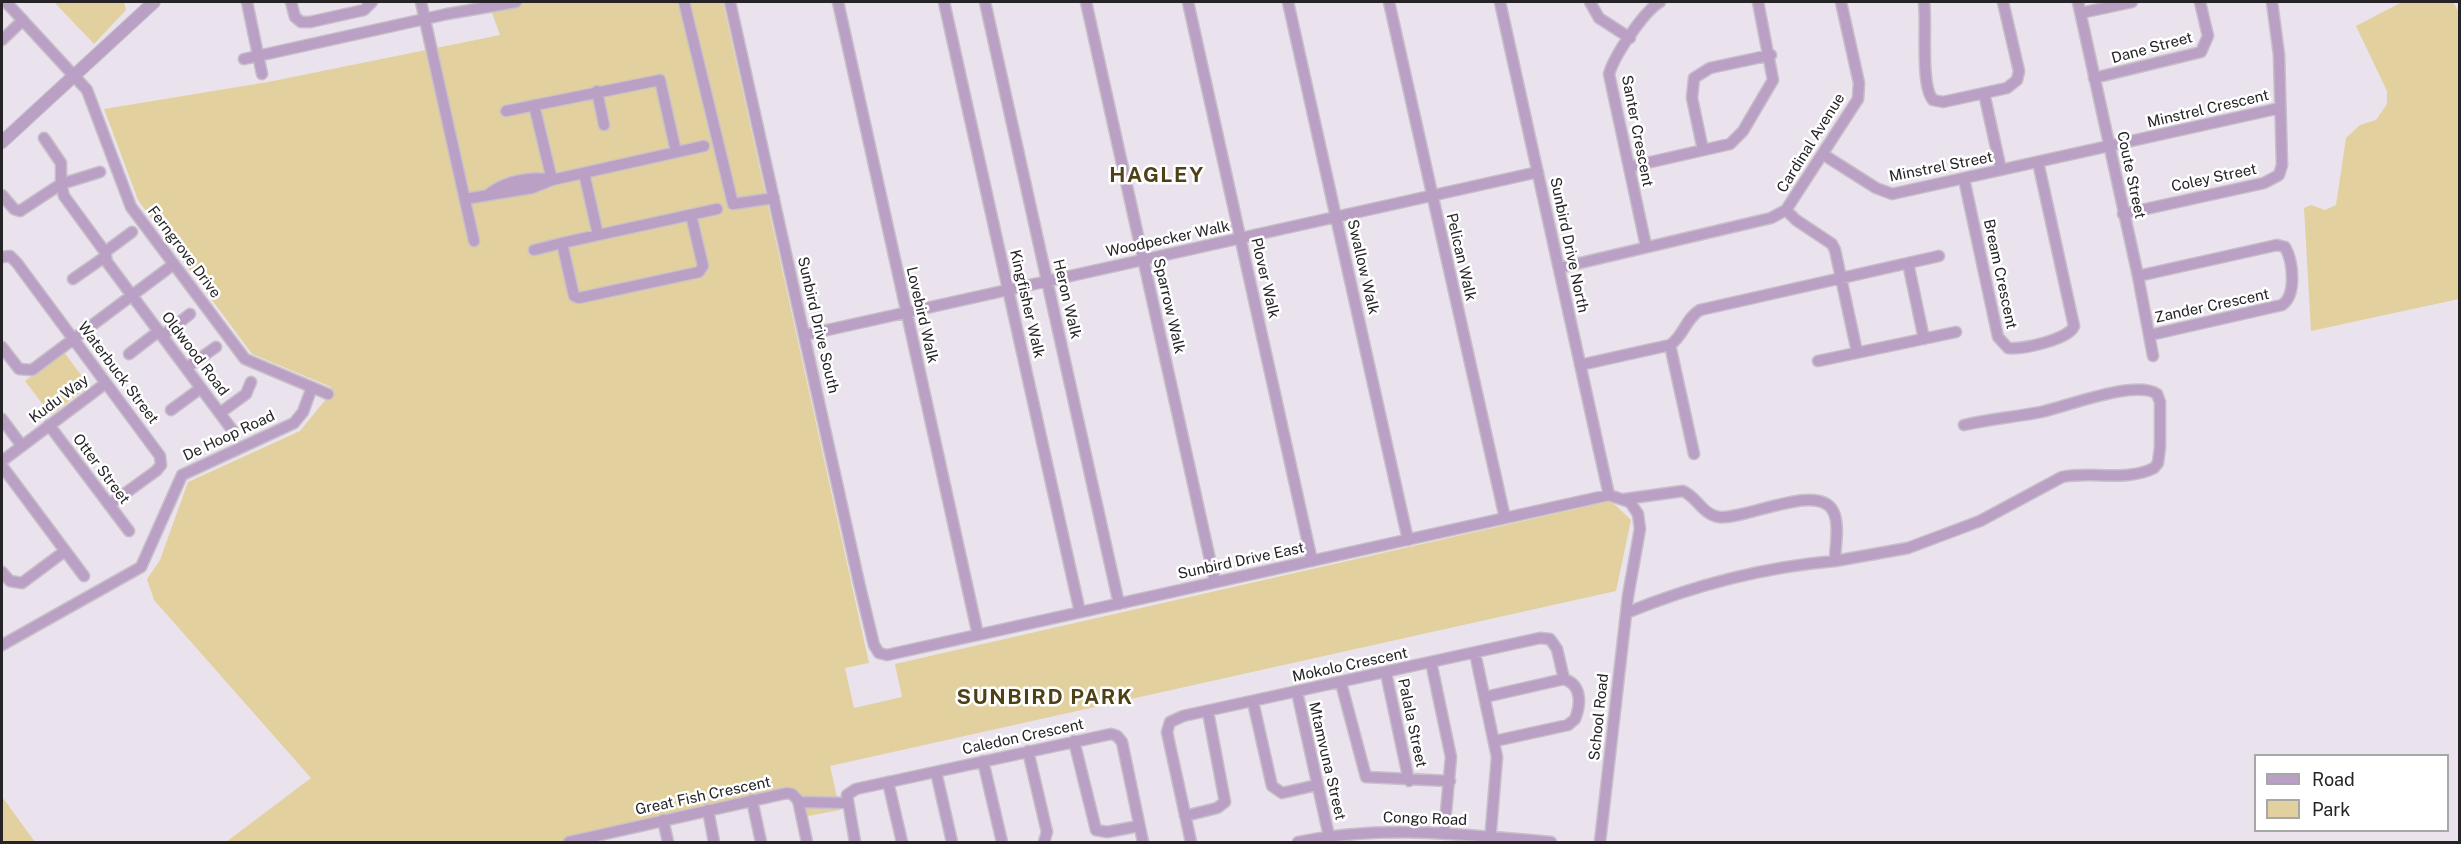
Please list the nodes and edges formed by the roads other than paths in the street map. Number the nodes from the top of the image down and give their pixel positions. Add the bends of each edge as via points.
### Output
1 (6, 2) edge
2 (154, 2) edge
3 (247, 2) edge
4 (291, 2) edge
5 (372, 2) edge
6 (421, 2) edge
7 (516, 2) edge
8 (684, 2) edge
9 (730, 2) edge
10 (838, 2) edge
11 (944, 2) edge
12 (985, 2) edge
13 (1086, 2) edge
14 (1188, 2) edge
15 (1288, 2) edge
16 (1389, 2) edge
17 (1500, 2) edge
18 (1590, 2) edge
19 (1660, 2) edge
20 (1758, 2) edge
21 (1841, 2) edge
22 (1924, 2) edge
23 (2003, 2) edge
24 (2132, 2) edge
25 (2200, 2) edge
26 (2272, 2) edge
27 (2079, 7) edge
28 (424, 19) junction
29 (23, 20) junction
30 (1630, 38) junction
31 (2, 40) edge
32 (257, 56) junction
33 (1771, 56) junction
34 (244, 58) dead end
35 (262, 74) dead end
36 (74, 75) junction
37 (2094, 78) junction
38 (597, 92) junction
39 (1984, 93) junction
40 (534, 105) junction
41 (2280, 108) junction
42 (506, 111) dead end
43 (604, 125) dead end
44 (44, 138) dead end
45 (2, 142) edge
46 (704, 146) dead end
47 (2109, 146) junction
48 (1703, 150) junction
49 (676, 152) junction
50 (1824, 154) junction
51 (2038, 162) junction
52 (1629, 167) junction
53 (2001, 171) junction
54 (100, 172) dead end
55 (1538, 172) junction
56 (584, 173) junction
57 (1964, 179) junction
58 (552, 180) junction
59 (60, 184) junction
60 (2, 195) edge
61 (1431, 195) junction
62 (774, 198) junction
63 (465, 200) junction
64 (717, 209) dead end
65 (1786, 210) junction
66 (2123, 214) junction
67 (691, 215) junction
68 (1336, 217) junction
69 (132, 232) dead end
70 (598, 235) junction
71 (1240, 238) junction
72 (474, 241) dead end
73 (562, 243) junction
74 (1646, 246) junction
75 (534, 250) dead end
76 (106, 254) junction
77 (1939, 256) dead end
78 (2, 257) edge
79 (1143, 259) junction
80 (1908, 263) junction
81 (174, 264) junction
82 (1559, 268) junction
83 (2138, 276) junction
84 (1841, 278) junction
85 (73, 279) dead end
86 (1047, 281) junction
87 (1008, 289) junction
88 (132, 296) junction
89 (906, 313) junction
90 (190, 314) dead end
91 (1956, 332) dead end
92 (160, 333) junction
93 (805, 335) junction
94 (2150, 335) junction
95 (74, 339) junction
96 (1924, 339) junction
97 (1670, 345) junction
98 (2, 347) edge
99 (216, 347) dead end
100 (1857, 352) junction
101 (129, 354) dead end
102 (2153, 356) dead end
103 (1818, 361) dead end
104 (1580, 365) junction
105 (186, 368) junction
106 (251, 382) dead end
107 (106, 383) junction
108 (312, 387) junction
109 (201, 388) junction
110 (328, 394) dead end
111 (171, 410) dead end
112 (220, 413) junction
113 (2, 419) edge
114 (49, 425) junction
115 (1964, 426) dead end
116 (233, 431) dead end
117 (22, 446) junction
118 (1694, 454) dead end
119 (2, 461) edge
120 (2, 466) edge
121 (1609, 495) junction
122 (1625, 499) junction
123 (109, 505) junction
124 (1505, 518) junction
125 (129, 531) dead end
126 (1408, 540) junction
127 (65, 551) junction
128 (1312, 561) junction
129 (1835, 561) junction
130 (2, 572) edge
131 (84, 576) dead end
132 (1215, 582) junction
133 (1119, 604) junction
134 (1080, 612) junction
135 (1626, 613) junction
136 (978, 635) junction
137 (2, 645) edge
138 (1475, 652) junction
139 (879, 653) joint
140 (1431, 662) junction
141 (1386, 672) junction
142 (1564, 679) junction
143 (1341, 682) junction
144 (1297, 692) junction
145 (1485, 697) junction
146 (1253, 702) junction
147 (1208, 712) junction
148 (1074, 741) junction
149 (1495, 741) junction
150 (1028, 751) junction
151 (983, 760) junction
152 (936, 772) junction
153 (1409, 781) junction
154 (1450, 781) junction
155 (888, 782) junction
156 (1317, 785) junction
157 (752, 800) junction
158 (798, 802) junction
159 (847, 803) junction
160 (708, 810) junction
161 (1185, 816) junction
162 (663, 820) junction
163 (1139, 825) junction
164 (618, 830) junction
165 (1444, 834) junction
166 (1329, 836) junction
167 (1358, 838) edge
168 (1490, 840) edge
169 (569, 843) edge
170 (621, 843) edge
171 (668, 843) edge
172 (714, 843) edge
173 (761, 843) edge
174 (807, 843) edge
175 (855, 843) edge
176 (902, 843) edge
177 (952, 843) edge
178 (1002, 843) edge
179 (1044, 843) edge
180 (1143, 843) edge
181 (1191, 843) edge
182 (1298, 843) edge
183 (1551, 843) edge
184 (1600, 843) edge

1 - 29 street, Ferngrove Drive
2 - 36 street
3 - 32 street
4 - 5 street via 295,17 307,23 364,10
6 - 28 street
7 - 28 street
8 - 62 street via 733,204
9 - 62 street, Sunbird Drive South
10 - 89 street, Lovebird Walk
11 - 87 street, Kingfisher Walk
12 - 86 street, Heron Walk
13 - 79 street, Sparrow Walk
14 - 71 street, Plover Walk
15 - 68 street, Swallow Walk
16 - 61 street, Pelican Walk
17 - 55 street, Sunbird Drive North
18 - 30 street via 1599,18
19 - 30 street, Santer Crescent via 1645,15
20 - 33 street
21 - 50 street, Cardinal Avenue via 1859,91 1856,105
22 - 39 street via 1929,96 1943,102
23 - 39 street via 2019,76 2012,86
24 - 27 street
25 - 37 street, Dane Street via 2208,36 2202,52
26 - 41 street, Minstrel Crescent
27 - 37 street, Coute Street
28 - 32 street
28 - 63 street
29 - 31 street
29 - 36 street, Ferngrove Drive
30 - 52 street, Santer Crescent via 1611,68 1609,80
32 - 34 street
32 - 35 street
33 - 48 street via 1772,86 1743,131 1730,144
33 - 48 street via 1710,68 1694,78 1692,98
36 - 45 street
36 - 81 street, Ferngrove Drive via 93,101 131,207
37 - 47 street, Coute Street
38 - 40 street
38 - 43 street
38 - 49 street via 660,80
39 - 53 street
40 - 42 street
40 - 58 street
41 - 47 street, Minstrel Crescent
41 - 66 street, Coley Street via 2282,165 2276,178
44 - 59 street via 61,163
46 - 49 street
47 - 51 street, Minstrel Crescent
47 - 66 street, Coute Street
48 - 52 street
49 - 56 street
50 - 57 street, Minstrel Street via 1876,189 1892,194
50 - 65 street, Cardinal Avenue
51 - 53 street, Minstrel Street
51 - 57 street, Bream Crescent via 2074,326 2065,337 2022,347 2008,348 1998,337
52 - 74 street, Santer Crescent
53 - 57 street, Minstrel Street
54 - 59 street
55 - 61 street, Woodpecker Walk
55 - 82 street, Sunbird Drive North
56 - 58 street
56 - 70 street
58 - 63 street via 532,188
59 - 60 street via 20,211
59 - 76 street, Oldwood Road via 64,196
61 - 68 street, Woodpecker Walk
61 - 124 street, Pelican Walk
62 - 93 street, Sunbird Drive South
63 - 72 street
64 - 67 street
65 - 74 street, Cardinal Avenue via 1771,218
65 - 84 street via 1832,244
66 - 83 street, Coute Street
67 - 70 street
67 - 73 street via 702,269 667,279 579,298 574,296
68 - 71 street, Woodpecker Walk
68 - 126 street, Swallow Walk
69 - 76 street
70 - 73 street
71 - 79 street, Woodpecker Walk
71 - 128 street, Plover Walk
73 - 75 street
74 - 82 street, Cardinal Avenue
76 - 85 street
76 - 88 street, Oldwood Road via 107,262
77 - 80 street
78 - 95 street, Waterbuck Street via 10,256 17,263
79 - 86 street, Woodpecker Walk
79 - 132 street, Sparrow Walk
80 - 84 street
80 - 96 street
81 - 88 street
81 - 108 street, Ferngrove Drive via 247,361
82 - 104 street, Sunbird Drive North
83 - 94 street, Coute Street
83 - 94 street, Zander Crescent via 2277,245 2285,247 2289,258 2291,292 2283,305
84 - 97 street via 1700,310
84 - 100 street
86 - 87 street, Woodpecker Walk
86 - 133 street, Heron Walk
87 - 89 street, Woodpecker Walk
87 - 134 street, Kingfisher Walk
88 - 92 street, Oldwood Road
88 - 95 street
89 - 93 street, Woodpecker Walk
89 - 136 street, Lovebird Walk
90 - 92 street
91 - 96 street
92 - 101 street
92 - 105 street, Oldwood Road
93 - 139 street, Sunbird Drive South via 874,645
94 - 102 street, Coute Street
95 - 98 street via 27,372 19,369
95 - 107 street, Waterbuck Street
96 - 100 street
97 - 104 street
97 - 118 street
99 - 105 street
100 - 103 street
104 - 121 street, Sunbird Drive North
105 - 109 street, Oldwood Road
106 - 112 street via 246,394
107 - 114 street, Kudu Way
107 - 123 street, Waterbuck Street via 161,460 156,471
108 - 110 street, Ferngrove Drive
108 - 137 street, De Hoop Road via 303,412 294,423 182,475 141,567
109 - 111 street
109 - 112 street, Oldwood Road
112 - 116 street, Oldwood Road
113 - 117 street
114 - 117 street, Kudu Way
114 - 123 street, Otter Street
115 - 129 street via 2041,412 2107,394 2149,390 2157,394 2160,402 2159,459 2154,468 2145,472 2062,477 1980,521 1908,548
117 - 119 street, Kudu Way
120 - 127 street
121 - 122 street
121 - 124 street, Sunbird Drive East
122 - 129 street via 1683,491 1712,515 1724,517 1797,501 1823,502 1835,518
122 - 135 street, School Road via 1635,508 1640,529
123 - 125 street, Otter Street
124 - 126 street, Sunbird Drive East
126 - 128 street, Sunbird Drive East
127 - 130 street via 22,583 10,581
127 - 131 street
128 - 132 street, Sunbird Drive East
129 - 135 street via 1762,571
132 - 133 street, Sunbird Drive East
133 - 134 street, Sunbird Drive East
134 - 136 street, Sunbird Drive East
135 - 184 street, School Road
136 - 139 street, Sunbird Drive East via 887,655
138 - 140 street, Mokolo Crescent
138 - 142 street, Mokolo Crescent via 1546,637 1555,643
138 - 145 street
140 - 141 street, Mokolo Crescent
140 - 154 street via 1451,757
141 - 143 street, Mokolo Crescent
141 - 153 street, Palala Street
142 - 145 street
142 - 149 street, Mokolo Crescent via 1573,683 1578,693 1573,721
143 - 144 street, Mokolo Crescent
143 - 153 street via 1366,777
144 - 146 street, Mokolo Crescent
144 - 156 street, Mtamvuna Street
145 - 149 street
146 - 147 street, Mokolo Crescent
146 - 156 street via 1275,790 1287,792
147 - 161 street via 1225,802 1217,808
147 - 161 street, Mokolo Crescent via 1175,719 1167,727
148 - 150 street, Caledon Crescent
148 - 163 street via 1096,830 1107,832
148 - 163 street, Caledon Crescent via 1111,734 1119,738
149 - 168 street
150 - 151 street, Caledon Crescent
150 - 179 street via 1047,831
151 - 152 street, Caledon Crescent
151 - 178 street
152 - 155 street, Caledon Crescent
152 - 177 street
153 - 154 street
154 - 165 street
155 - 159 street, Caledon Crescent via 851,792
155 - 176 street
156 - 166 street, Mtamvuna Street
157 - 158 street, Great Fish Crescent via 787,793
157 - 160 street, Great Fish Crescent
157 - 173 street
158 - 159 street
158 - 174 street
159 - 175 street
160 - 162 street, Great Fish Crescent
160 - 172 street
161 - 181 street, Mokolo Crescent
162 - 164 street, Great Fish Crescent
162 - 171 street
163 - 180 street, Caledon Crescent
164 - 169 street, Great Fish Crescent
164 - 170 street
165 - 167 street, Congo Road
165 - 168 street, Congo Road
166 - 167 street, Congo Road
166 - 182 street, Congo Road
168 - 183 street, Congo Road

